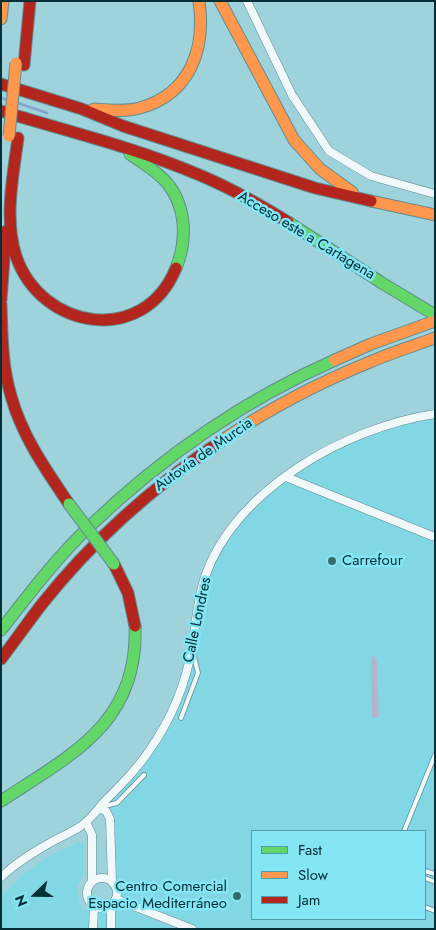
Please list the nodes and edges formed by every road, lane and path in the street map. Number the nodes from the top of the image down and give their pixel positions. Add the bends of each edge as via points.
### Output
1 (3, 1) edge
2 (199, 1) edge
3 (220, 1) edge
4 (247, 1) edge
5 (28, 2) edge
6 (1, 19) edge
7 (1, 84) edge
8 (82, 109) junction
9 (1, 111) edge
10 (122, 148) junction
11 (435, 194) edge
12 (361, 197) junction
13 (6, 212) edge
14 (435, 215) edge
15 (1, 300) edge
16 (1, 304) edge
17 (435, 315) edge
18 (435, 321) edge
19 (435, 338) edge
20 (435, 414) edge
21 (286, 477) junction
22 (434, 536) edge
23 (1, 630) edge
24 (192, 648) junction
25 (1, 659) edge
26 (181, 718) dead end
27 (435, 755) edge
28 (144, 775) dead end
29 (1, 801) edge
30 (100, 808) junction
31 (86, 822) junction
32 (404, 830) edge
33 (1, 877) edge
34 (92, 881) junction
35 (112, 881) junction
36 (113, 902) junction
37 (94, 906) junction
38 (94, 929) edge
39 (111, 929) edge
40 (192, 929) edge

1 - 6 highway
2 - 8 highway via 202,14 199,49 194,65 173,91 143,108 114,111
3 - 12 highway via 294,140 319,169
4 - 11 street via 292,95 329,151 371,176
5 - 13 highway, bridge
7 - 8 highway, Acceso este a Cartagena
8 - 12 highway, Acceso este a Cartagena via 123,126 315,188
9 - 10 highway, Acceso este a Cartagena
10 - 13 highway via 160,175 172,188 184,222 183,251 178,265 161,292 136,312 119,318 86,319 70,315 42,299 22,272
10 - 17 highway, Acceso este a Cartagena via 171,163 250,200
12 - 14 highway, Acceso este a Cartagena
13 - 15 highway
16 - 29 highway, bridge via 2,340 14,406 38,458 114,564 131,602 135,630 129,678 112,714 94,736
18 - 23 highway, Autovía de Murcia via 382,338 308,371 246,405 189,442 146,474 82,533
19 - 25 highway, Autovía de Murcia via 375,359 315,386 242,427 180,468 121,518 80,560
20 - 21 street, Calle Londres via 386,424 352,438
21 - 22 street
21 - 24 street, Calle Londres via 240,518 220,545 200,594
24 - 26 lane via 198,672
24 - 30 street, Calle Londres via 174,707 158,736 138,765
27 - 32 lane
28 - 30 lane via 117,803
30 - 31 street, Calle Londres
30 - 35 street via 110,819
31 - 33 street, Calle Londres via 25,857
31 - 34 street via 92,835
34 - 35 street via 102,878
34 - 37 street via 86,894
35 - 36 street via 116,888
36 - 37 street via 105,908
36 - 39 street
36 - 40 street
37 - 38 street

